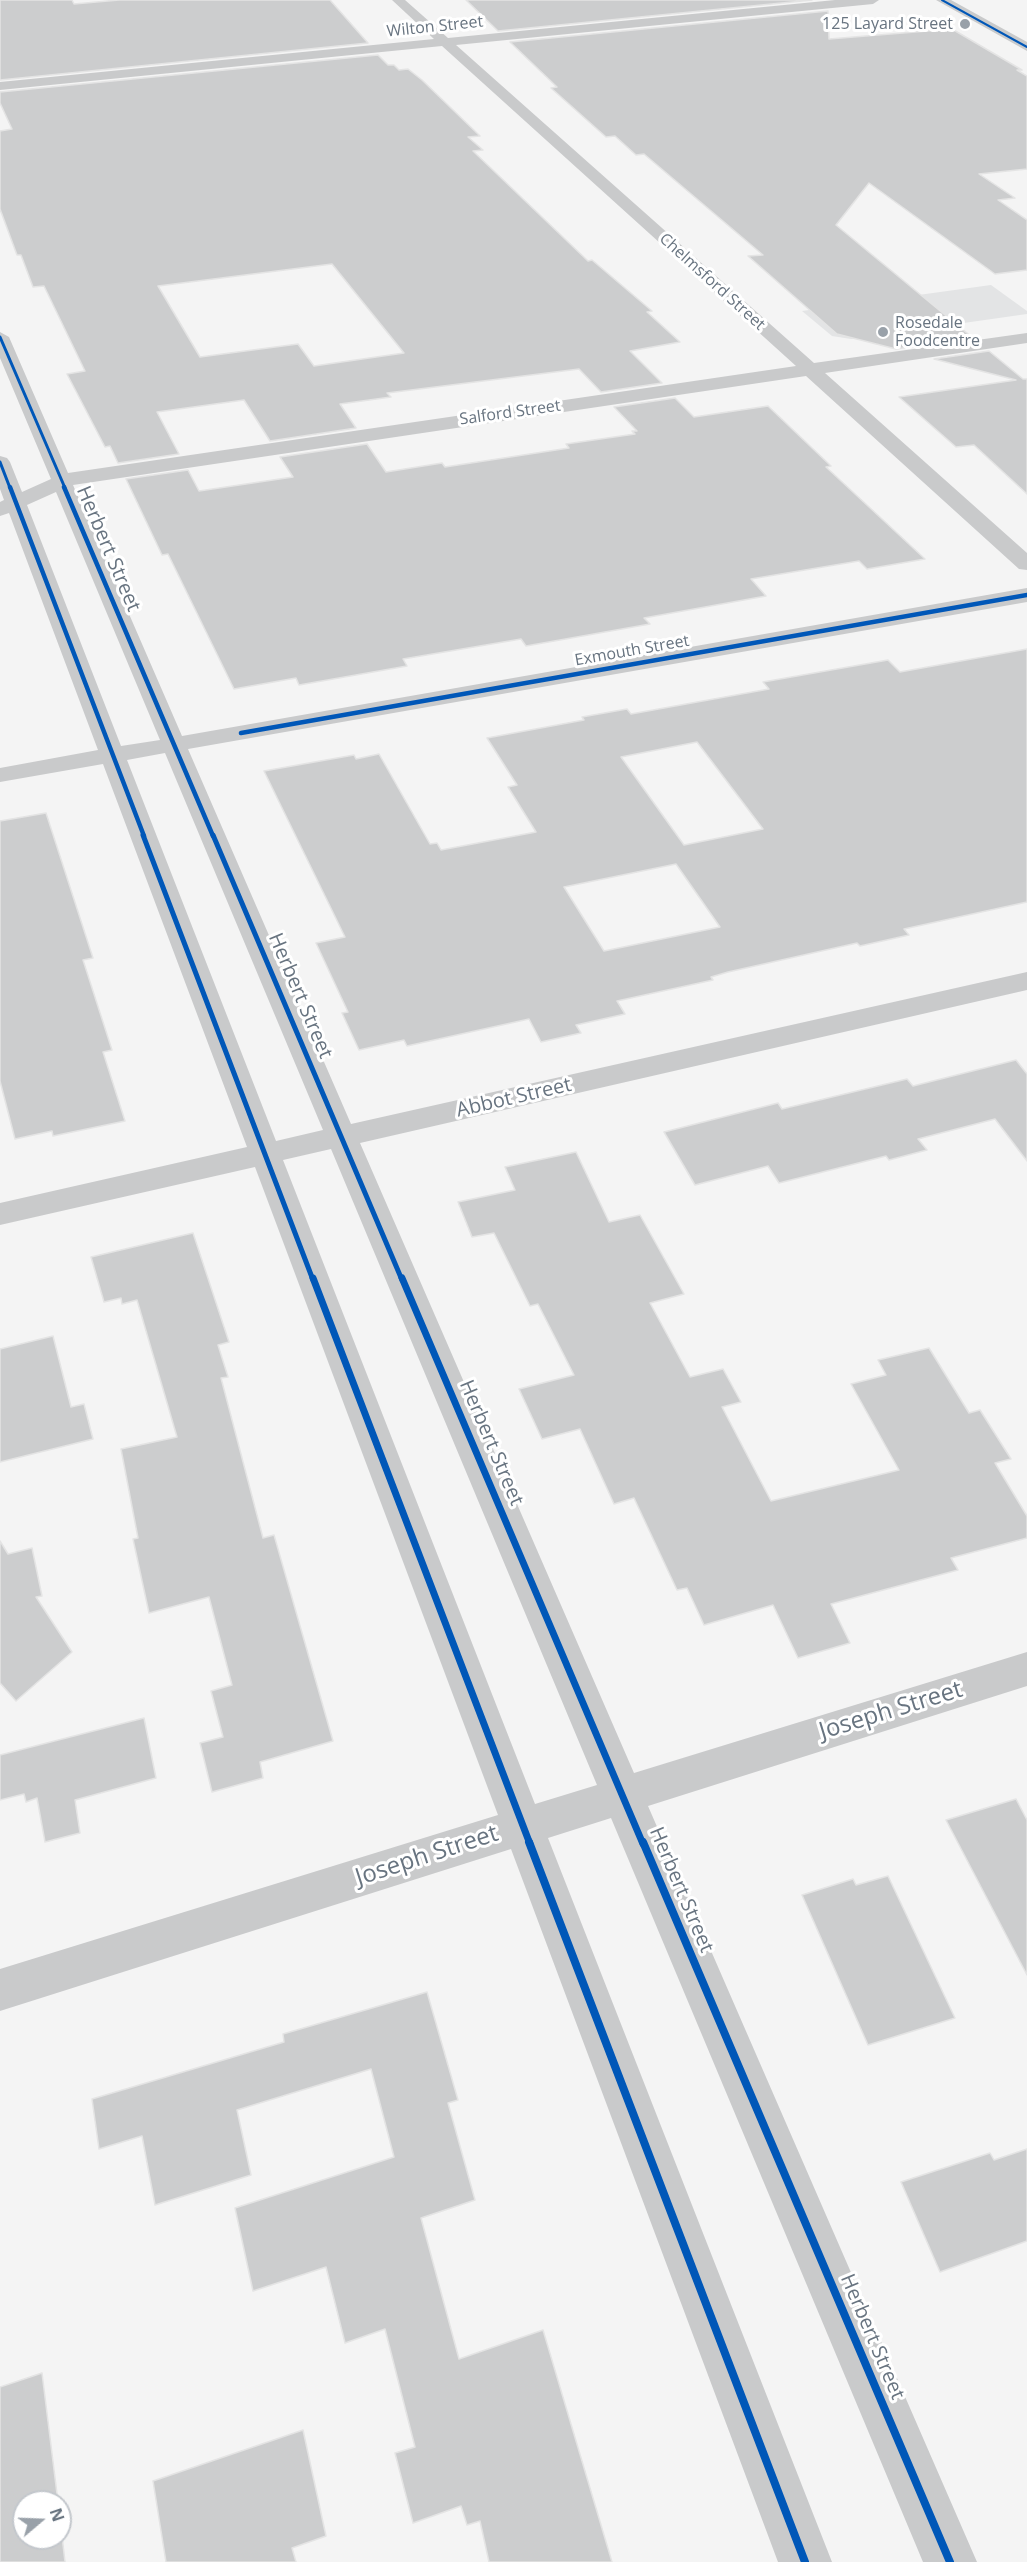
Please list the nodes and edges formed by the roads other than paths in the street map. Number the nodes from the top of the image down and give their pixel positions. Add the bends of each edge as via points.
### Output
1 (398, 0) edge
2 (873, 0) edge
3 (942, 0) edge
4 (445, 42) junction
5 (1027, 47) edge
6 (0, 86) edge
7 (0, 337) edge
8 (1027, 338) edge
9 (810, 369) junction
10 (0, 462) edge
11 (62, 482) junction
12 (8, 507) edge
13 (1027, 564) edge
14 (1027, 595) edge
15 (175, 745) junction
16 (113, 755) junction
17 (0, 775) edge
18 (1027, 981) edge
19 (343, 1137) junction
20 (266, 1154) junction
21 (0, 1214) edge
22 (1027, 1669) edge
23 (623, 1795) junction
24 (524, 1825) junction
25 (0, 1990) edge
26 (805, 2562) edge
27 (950, 2562) edge

1 - 4 street, Chelmsford Street
2 - 4 street, Wilton Street
3 - 5 street
4 - 6 street, Wilton Street
4 - 9 street, Chelmsford Street
7 - 11 street, Herbert Street
8 - 9 street, Salford Street
9 - 11 street, Salford Street via 85,475
9 - 13 street, Chelmsford Street
10 - 12 street
11 - 12 street, Salford Street
11 - 15 street, Herbert Street
12 - 16 street
14 - 15 street, Exmouth Street
15 - 16 street, Exmouth Street
15 - 19 street, Herbert Street
16 - 17 street, Exmouth Street
16 - 20 street
18 - 19 street, Abbot Street
19 - 20 street, Abbot Street
19 - 23 street, Herbert Street
20 - 21 street, Abbot Street
20 - 24 street
22 - 23 street, Joseph Street
23 - 24 street, Joseph Street
23 - 27 street, Herbert Street
24 - 25 street, Joseph Street
24 - 26 street

